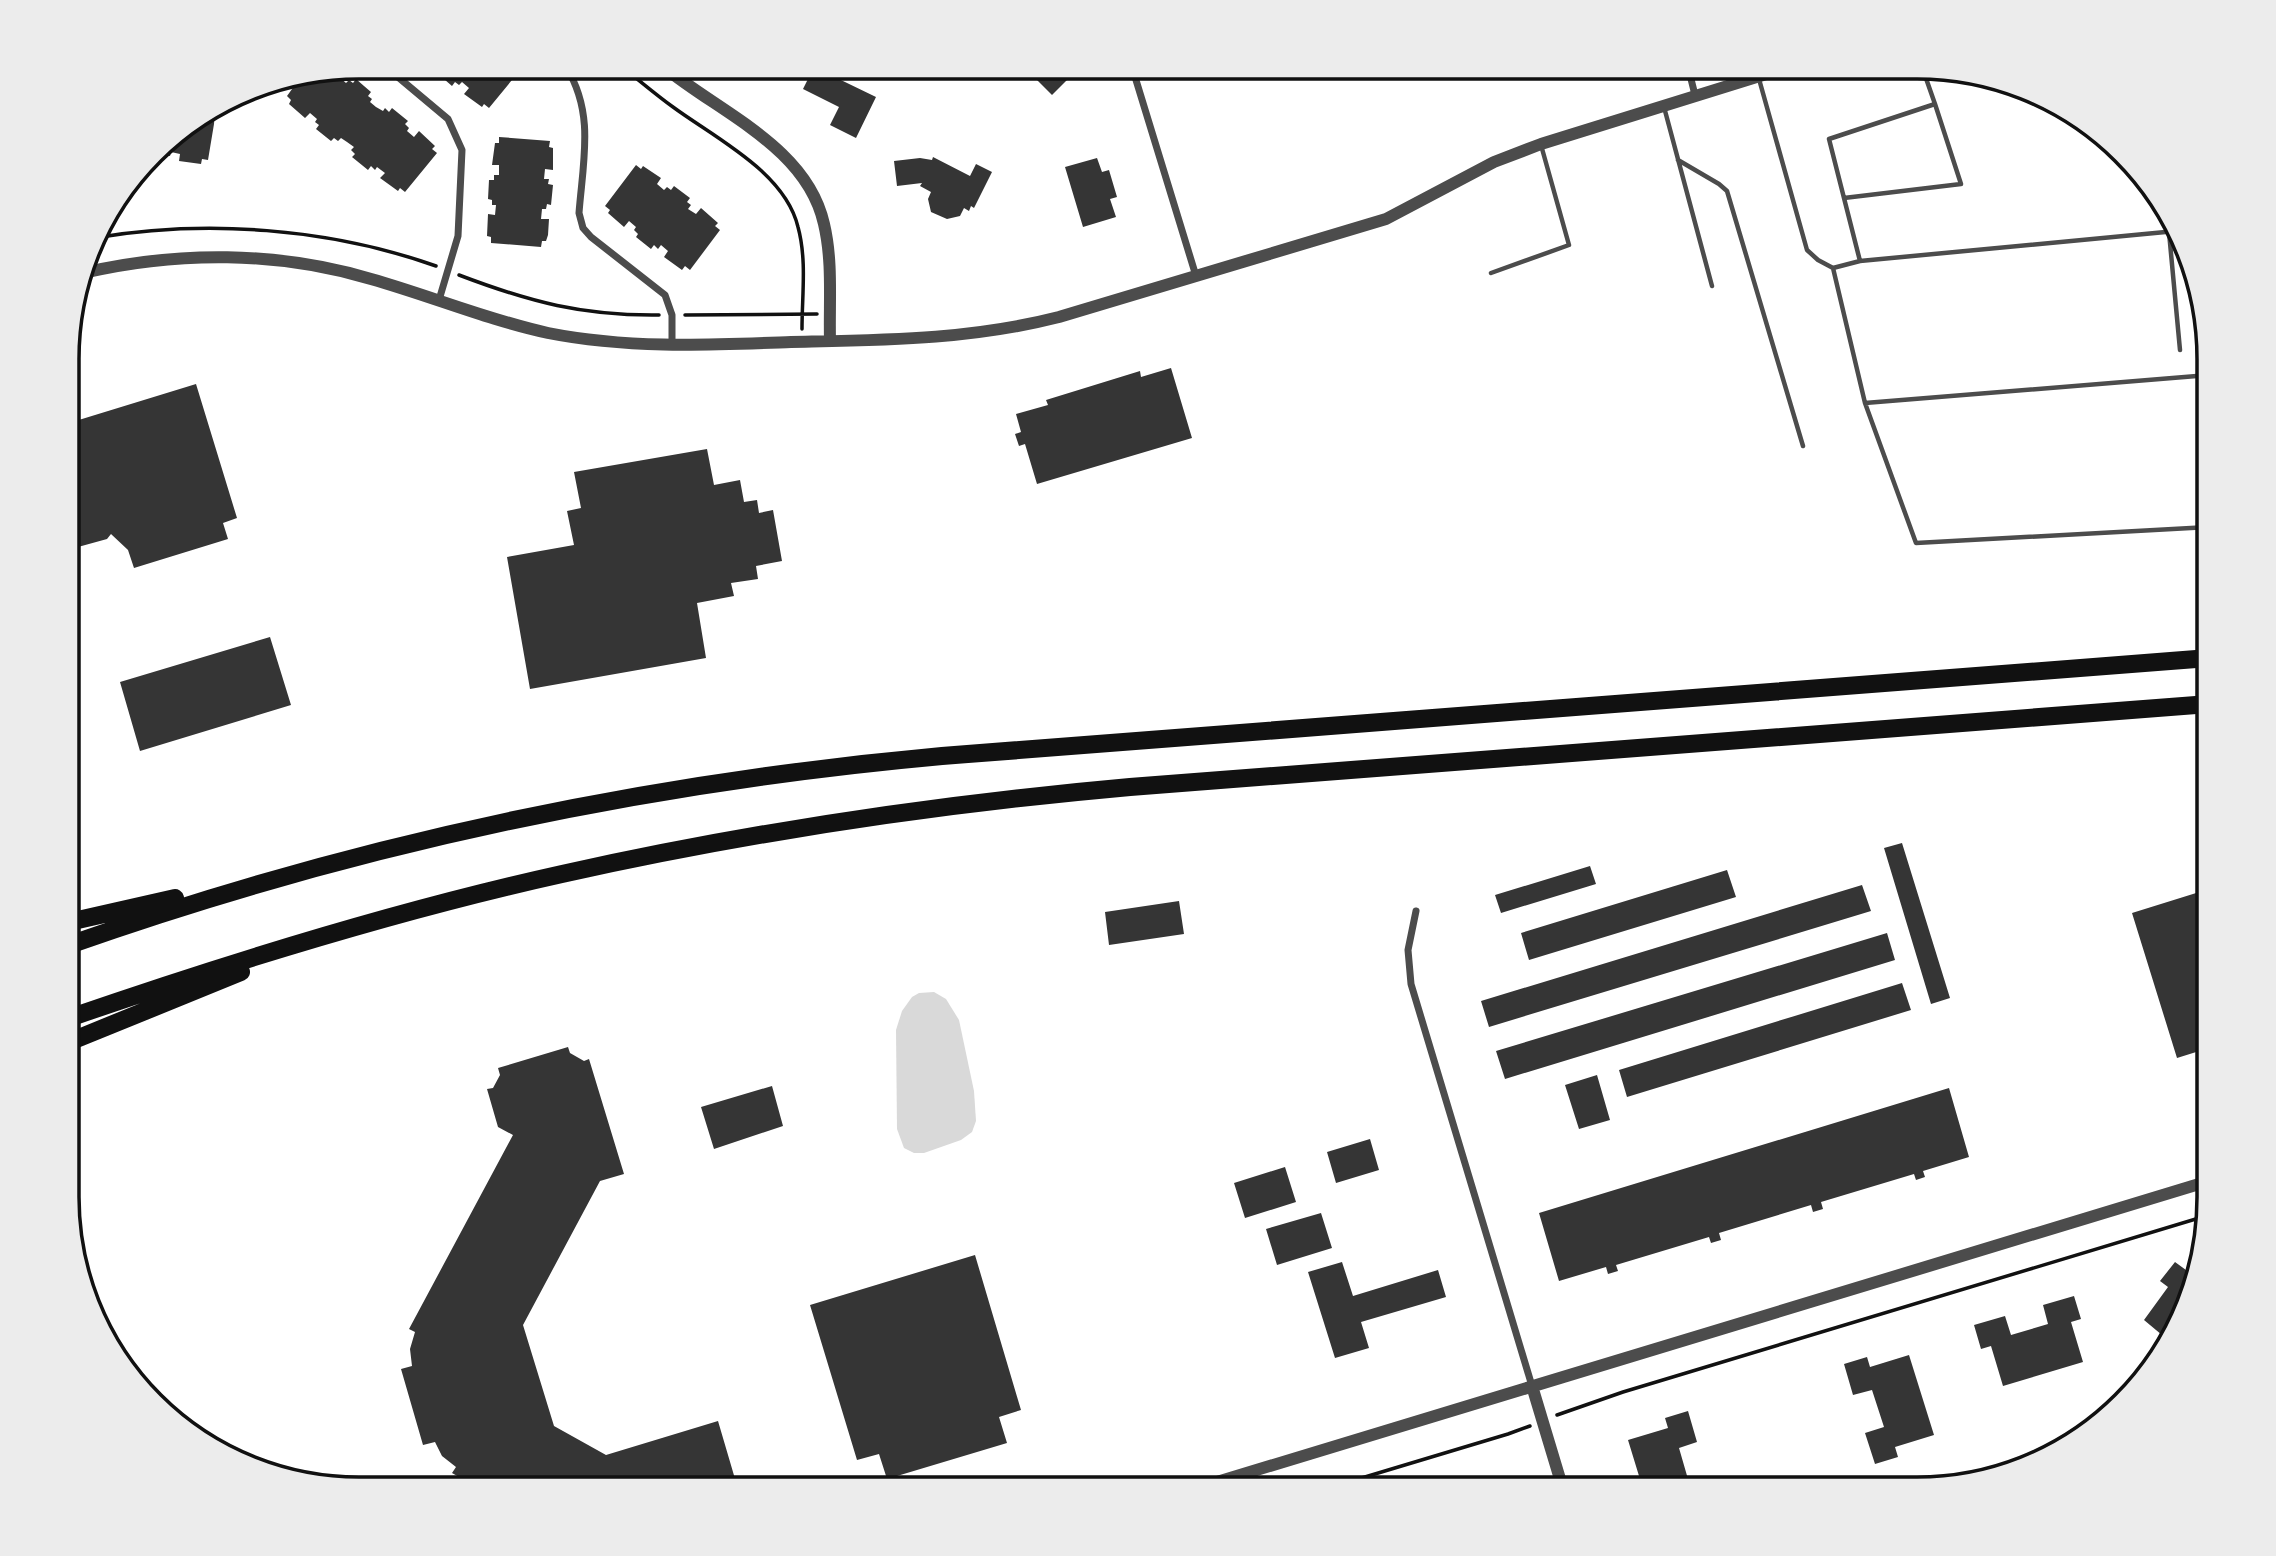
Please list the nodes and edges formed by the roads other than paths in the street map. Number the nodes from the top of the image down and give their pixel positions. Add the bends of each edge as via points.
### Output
1 (401, 79) edge
2 (573, 79) edge
3 (680, 79) edge
4 (1136, 79) edge
5 (1691, 79) edge
6 (1730, 79) edge
7 (1748, 79) edge
8 (1759, 79) edge
9 (1926, 79) edge
10 (1731, 84) junction
11 (1695, 95) junction
12 (1935, 104) junction
13 (1663, 106) junction
14 (1541, 144) junction
15 (1678, 160) junction
16 (1844, 198) junction
17 (2167, 232) edge
18 (2170, 238) edge
19 (1860, 261) junction
20 (1833, 268) junction
21 (93, 271) edge
22 (1491, 273) dead end
23 (1196, 276) junction
24 (1712, 286) dead end
25 (439, 300) junction
26 (830, 341) junction
27 (671, 345) junction
28 (2180, 350) dead end
29 (2197, 376) edge
30 (1865, 402) junction
31 (1803, 446) dead end
32 (2197, 528) edge
33 (2197, 659) edge
34 (2197, 705) edge
35 (325, 864) junction
36 (1416, 911) dead end
37 (79, 920) edge
38 (344, 929) junction
39 (79, 942) edge
40 (79, 1015) edge
41 (79, 1038) edge
42 (2197, 1185) edge
43 (1532, 1386) junction
44 (1233, 1477) edge
45 (1559, 1477) edge

1 - 25 street via 444,116 461,145 458,236
2 - 27 street via 584,112 581,225 665,295 672,315
3 - 26 street via 779,151 812,190 828,245
4 - 23 street
5 - 11 street
6 - 10 street
7 - 10 street
8 - 20 lane via 1807,250
9 - 12 lane
10 - 11 street
11 - 13 street
12 - 16 lane via 1829,139
12 - 16 lane via 1961,184
13 - 14 street
13 - 15 lane
14 - 22 lane via 1569,245
14 - 23 street via 1494,162 1386,219
15 - 24 lane
15 - 31 lane via 1727,191
16 - 19 lane
17 - 19 lane
18 - 28 lane
19 - 20 lane
20 - 30 lane
21 - 25 street via 170,259 250,258 334,270
23 - 26 street via 992,332
25 - 27 street via 559,335
26 - 27 street
29 - 30 lane
30 - 32 lane via 1916,543
33 - 35 highway via 842,765 574,806
34 - 38 highway via 998,800 690,847
35 - 37 highway
35 - 39 highway
36 - 43 street via 1408,950 1410,984
38 - 40 highway
38 - 41 highway
42 - 43 street
43 - 44 street
43 - 45 street

